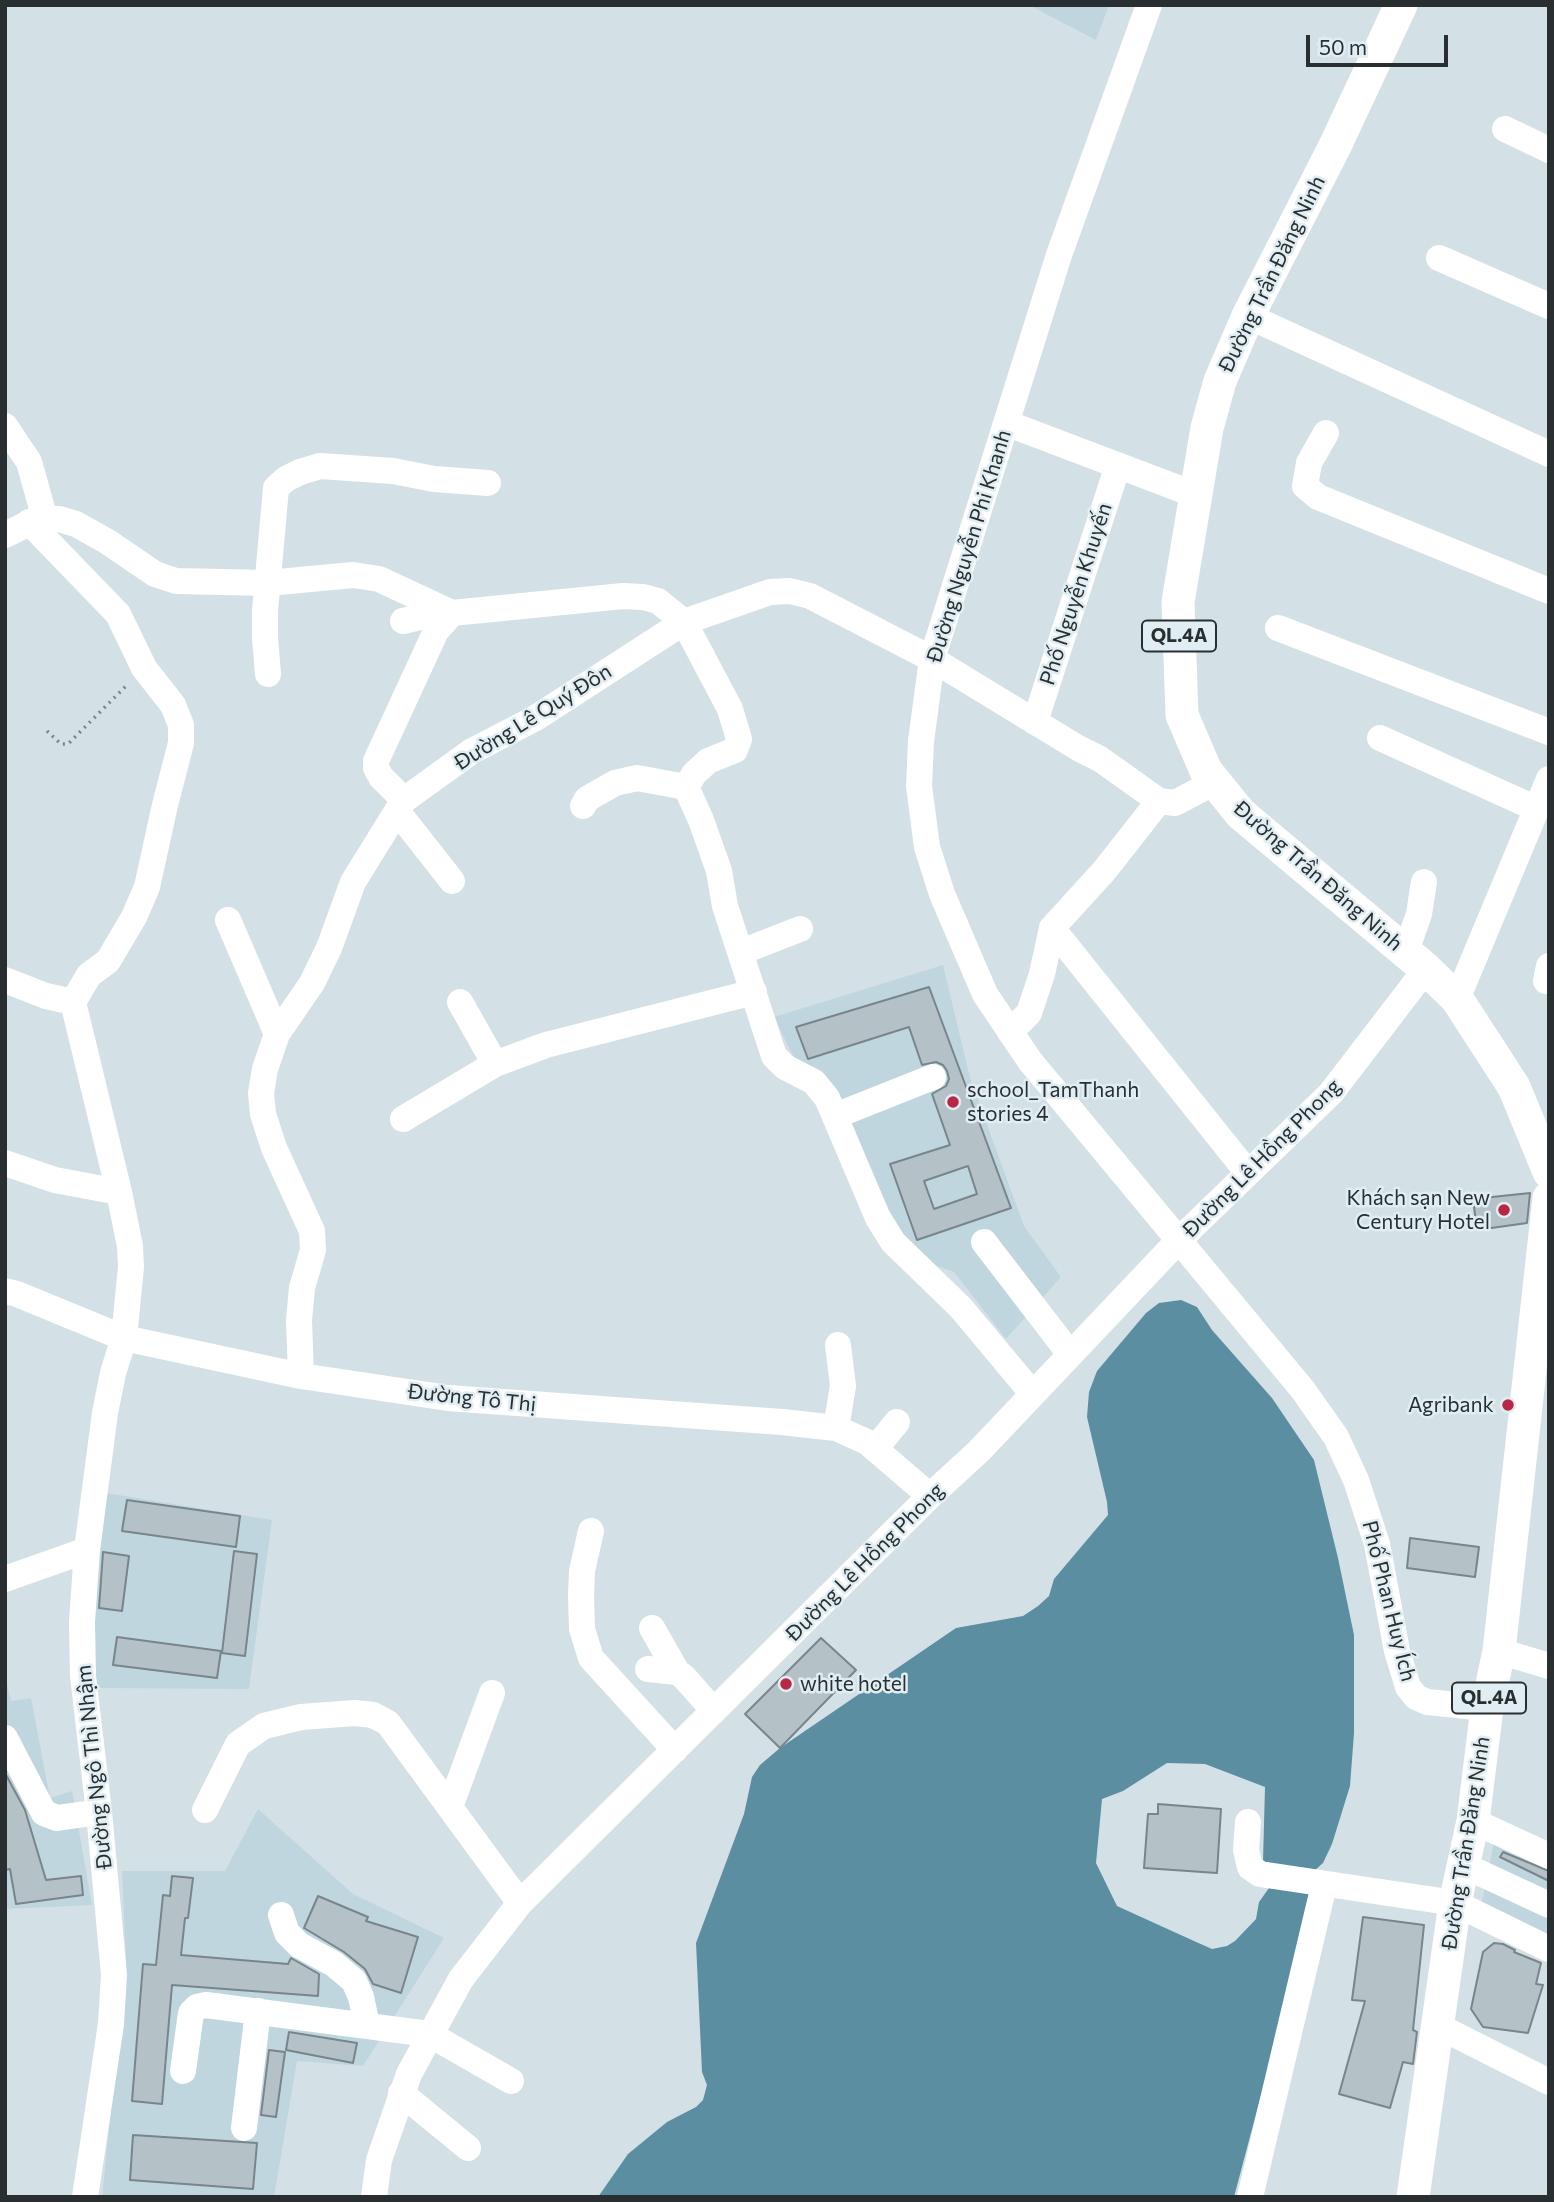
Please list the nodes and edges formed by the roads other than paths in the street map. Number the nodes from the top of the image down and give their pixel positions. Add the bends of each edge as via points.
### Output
1 (1149, 5) edge
2 (1401, 5) edge
3 (1505, 129) dead end
4 (1549, 150) edge
5 (1439, 258) dead end
6 (1549, 306) edge
7 (1248, 316) junction
8 (1006, 423) junction
9 (5, 426) edge
10 (1326, 433) dead end
11 (1549, 454) edge
12 (279, 459) dead end
13 (1118, 465) junction
14 (488, 483) dead end
15 (276, 488) junction
16 (1196, 495) junction
17 (37, 520) junction
18 (5, 535) edge
19 (268, 583) junction
20 (1549, 592) edge
21 (449, 612) junction
22 (403, 621) dead end
23 (684, 621) junction
24 (1279, 628) dead end
25 (932, 659) junction
26 (268, 674) dead end
27 (1035, 722) junction
28 (1549, 732) edge
29 (1380, 738) dead end
30 (1215, 782) junction
31 (686, 788) junction
32 (1545, 789) edge
33 (1159, 801) junction
34 (401, 806) junction
35 (583, 806) dead end
36 (453, 881) dead end
37 (1424, 882) dead end
38 (228, 920) dead end
39 (1052, 928) junction
40 (800, 929) dead end
41 (741, 952) junction
42 (1416, 960) junction
43 (5, 980) edge
44 (754, 992) junction
45 (1457, 999) junction
46 (73, 1002) junction
47 (460, 1002) dead end
48 (1010, 1032) junction
49 (277, 1034) junction
50 (495, 1064) junction
51 (933, 1077) dead end
52 (835, 1116) junction
53 (403, 1119) dead end
54 (5, 1163) edge
55 (1549, 1172) edge
56 (1248, 1173) junction
57 (119, 1192) junction
58 (1549, 1198) edge
59 (1179, 1240) junction
60 (984, 1242) dead end
61 (5, 1291) edge
62 (124, 1338) junction
63 (838, 1345) dead end
64 (1070, 1354) junction
65 (301, 1376) junction
66 (1032, 1394) junction
67 (897, 1422) dead end
68 (836, 1428) junction
69 (875, 1449) junction
70 (930, 1496) junction
71 (591, 1531) dead end
72 (88, 1550) junction
73 (5, 1579) edge
74 (652, 1628) dead end
75 (1499, 1651) junction
76 (1549, 1665) edge
77 (648, 1668) dead end
78 (677, 1672) junction
79 (492, 1693) dead end
80 (1487, 1708) junction
81 (714, 1711) junction
82 (5, 1738) edge
83 (675, 1749) junction
84 (450, 1807) junction
85 (205, 1810) dead end
86 (99, 1812) junction
87 (1473, 1821) junction
88 (1248, 1822) dead end
89 (1549, 1856) edge
90 (1463, 1865) junction
91 (1324, 1885) junction
92 (520, 1903) junction
93 (1455, 1903) junction
94 (1549, 1905) edge
95 (281, 1915) dead end
96 (1549, 1948) edge
97 (258, 2011) junction
98 (367, 2025) junction
99 (1438, 2026) junction
100 (429, 2034) junction
101 (183, 2071) dead end
102 (511, 2081) dead end
103 (1549, 2082) edge
104 (401, 2093) junction
105 (244, 2128) dead end
106 (468, 2148) dead end
107 (85, 2197) edge
108 (374, 2197) edge
109 (1250, 2197) edge
110 (1413, 2197) edge

1 - 8 street, Đường Nguyễn Phi Khanh via 1059,255
2 - 7 main road, Đường Trần Đăng Ninh / QL.4A
3 - 4 street
5 - 6 street
7 - 11 street
7 - 16 main road, Đường Trần Đăng Ninh / QL.4A via 1217,393
8 - 13 street
8 - 25 street, Đường Nguyễn Phi Khanh
9 - 17 street via 29,462
10 - 20 street via 1309,463 1305,486 1318,496
12 - 15 street
13 - 16 street
13 - 27 street, Phố Nguyễn Khuyến
14 - 15 street via 320,466 286,479
15 - 19 street
16 - 30 main road, Đường Trần Đăng Ninh / QL.4A via 1178,602 1182,715
17 - 18 street
17 - 19 street via 76,524 165,579
17 - 46 street via 118,614 144,668 173,705 181,725 181,743 147,887 108,961 89,975
19 - 21 street via 353,575 379,579
19 - 26 street
21 - 22 street
21 - 23 street via 623,596 658,601
21 - 34 street via 376,761 380,777
23 - 25 street, Đường Lê Quý Đôn via 770,592 790,591 810,596
23 - 31 street via 730,709 739,739 735,750 708,761
23 - 34 street, Đường Lê Quý Đôn via 534,719 472,751
24 - 28 street
25 - 27 street, Đường Lê Quý Đôn
25 - 48 street, Đường Nguyễn Phi Khanh via 919,786 927,847 985,994
27 - 33 street, Đường Lê Quý Đôn via 1100,759
29 - 32 street
30 - 33 street via 1175,803
30 - 42 main road, Đường Trần Đăng Ninh / QL.4A via 1241,814
31 - 35 street via 636,778 615,783
31 - 41 street via 719,871
32 - 45 street
33 - 39 street
34 - 36 street
34 - 49 street, Đường Lê Quý Đôn via 354,882 312,982
37 - 42 street, Đường Lê Hồng Phong
38 - 49 street
39 - 48 street via 1029,1013
39 - 56 street
40 - 41 street
41 - 44 street
42 - 45 main road, Đường Trần Đăng Ninh / QL.4A
42 - 56 street, Đường Lê Hồng Phong via 1331,1093
43 - 46 street
44 - 50 street via 546,1045
44 - 52 street via 774,1056 814,1082
45 - 55 main road, Đường Trần Đăng Ninh / QL.4A via 1514,1087
46 - 57 street, Đường Ngô Thì Nhậm
47 - 50 street
48 - 59 street, Đường Nguyễn Phi Khanh
49 - 65 street, Đường Lê Quý Đôn via 265,1069 263,1115 313,1231 299,1320
50 - 53 street
51 - 52 street
52 - 66 street via 878,1218 893,1242 961,1308
54 - 57 street via 55,1180
56 - 59 street, Đường Lê Hồng Phong
57 - 62 street, Đường Ngô Thì Nhậm via 131,1268
58 - 75 main road, Đường Trần Đăng Ninh / QL.4A
59 - 64 street, Đường Lê Hồng Phong
59 - 80 street, Phố Phan Huy Ích via 1336,1437 1377,1544 1408,1687 1427,1702
60 - 64 street
61 - 62 street, Đường Tô Thị
62 - 65 street, Đường Tô Thị
62 - 72 street, Đường Ngô Thì Nhậm via 105,1413
63 - 68 street via 843,1386
64 - 66 street, Đường Lê Hồng Phong
65 - 68 street, Đường Tô Thị via 448,1398
66 - 70 street, Đường Lê Hồng Phong
67 - 69 street
68 - 69 street, Đường Tô Thị
69 - 70 street, Đường Tô Thị
70 - 81 street, Đường Lê Hồng Phong
71 - 83 street via 581,1595 582,1629 591,1658
72 - 73 street
72 - 86 street, Đường Ngô Thì Nhậm via 83,1676
74 - 78 street
75 - 76 street
75 - 80 main road, Đường Trần Đăng Ninh / QL.4A
77 - 78 street
78 - 81 street
79 - 84 street
80 - 87 main road, Đường Trần Đăng Ninh / QL.4A
81 - 83 street, Đường Lê Hồng Phong
82 - 86 street via 44,1813 57,1818
83 - 92 street, Đường Lê Hồng Phong
84 - 85 street via 388,1723 355,1713 301,1717 264,1726 239,1744
84 - 92 street
86 - 107 street, Đường Ngô Thì Nhậm via 114,1975
87 - 89 street
87 - 90 main road, Đường Trần Đăng Ninh / QL.4A
88 - 91 street via 1250,1867 1260,1874
90 - 93 main road, Đường Trần Đăng Ninh / QL.4A
90 - 94 street
91 - 93 street
91 - 109 street
92 - 100 street, Đường Lê Hồng Phong via 461,1979
93 - 96 street
93 - 99 main road, Đường Trần Đăng Ninh / QL.4A
95 - 98 street via 287,1933 299,1945 354,1981
97 - 98 street
97 - 101 street via 197,2007 191,2012
97 - 105 street
98 - 100 street
99 - 103 street
99 - 110 main road, Đường Trần Đăng Ninh / QL.4A
100 - 102 street
100 - 104 street, Đường Lê Hồng Phong
104 - 106 street
104 - 108 street, Đường Lê Hồng Phong via 379,2160

